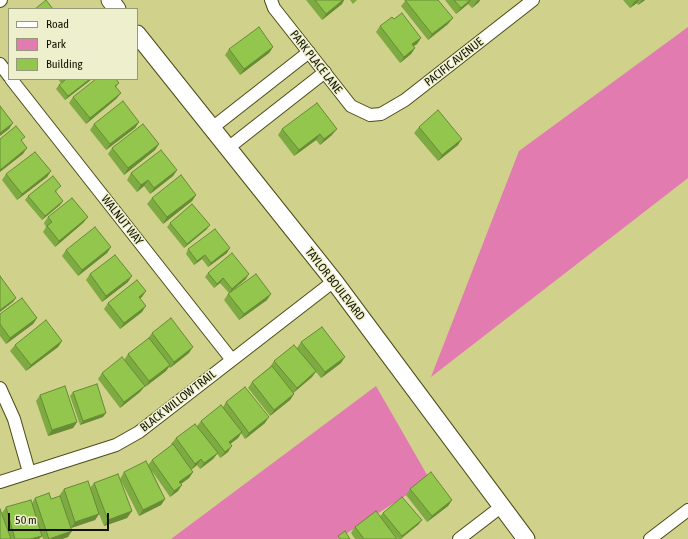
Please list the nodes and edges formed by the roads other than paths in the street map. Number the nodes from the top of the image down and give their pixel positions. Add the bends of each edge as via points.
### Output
1 (110, 0) edge
2 (271, 0) edge
3 (532, 0) edge
4 (116, 8) edge
5 (138, 35) edge
6 (308, 52) junction
7 (0, 64) edge
8 (325, 72) junction
9 (8, 75) edge
10 (13, 80) edge
11 (370, 115) joint
12 (212, 128) junction
13 (228, 148) junction
14 (334, 281) junction
15 (232, 360) junction
16 (0, 388) edge
17 (29, 472) junction
18 (0, 482) edge
19 (502, 506) junction
20 (688, 510) edge
21 (459, 539) edge
22 (526, 539) edge
23 (650, 539) edge

1 - 4 street
2 - 6 street, PARK PLACE LANE via 274,8
3 - 11 street, PACIFIC AVENUE via 405,100 381,114
5 - 12 street, TAYLOR BOULEVARD
6 - 8 street, PARK PLACE LANE
6 - 12 street
7 - 9 street
8 - 11 street, PARK PLACE LANE via 351,106
8 - 13 street
10 - 15 street, WALNUT WAY
12 - 13 street, TAYLOR BOULEVARD
13 - 14 street, TAYLOR BOULEVARD
14 - 15 street, BLACK WILLOW TRAIL
14 - 19 street, TAYLOR BOULEVARD
15 - 17 street, BLACK WILLOW TRAIL via 139,432 116,445
16 - 17 street via 14,419
17 - 18 street, BLACK WILLOW TRAIL
19 - 21 street
19 - 22 street, TAYLOR BOULEVARD
20 - 23 street

